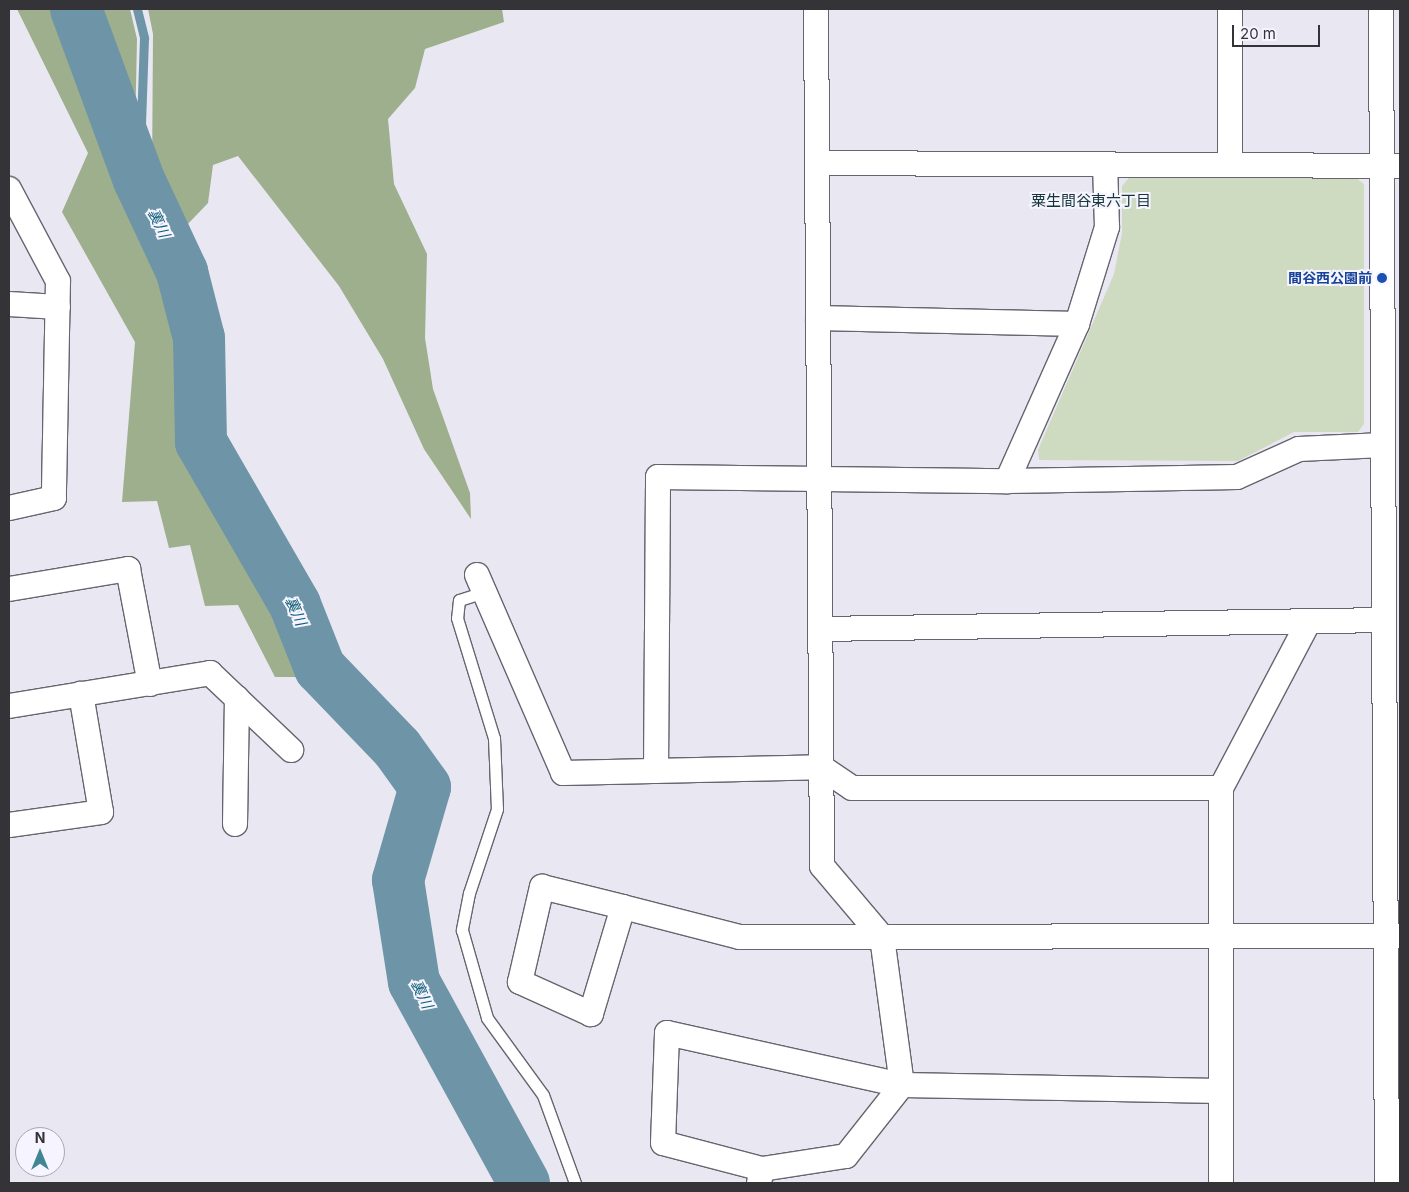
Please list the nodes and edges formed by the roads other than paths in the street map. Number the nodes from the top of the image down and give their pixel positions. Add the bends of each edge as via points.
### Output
1 (816, 9) edge
2 (1230, 9) edge
3 (1381, 9) edge
4 (817, 163) junction
5 (1105, 164) junction
6 (1230, 165) junction
7 (1391, 166) edge
8 (9, 189) edge
9 (9, 304) edge
10 (58, 307) junction
11 (1392, 317) edge
12 (818, 318) junction
13 (1077, 324) junction
14 (1383, 444) junction
15 (819, 478) junction
16 (1007, 481) junction
17 (9, 508) edge
18 (480, 584) joint
19 (9, 590) edge
20 (1384, 620) junction
21 (1308, 623) junction
22 (820, 629) junction
23 (150, 684) junction
24 (81, 694) junction
25 (237, 698) junction
26 (9, 706) edge
27 (291, 750) dead end
28 (822, 767) junction
29 (656, 771) junction
30 (1222, 788) junction
31 (235, 824) dead end
32 (9, 825) edge
33 (623, 907) junction
34 (1222, 936) junction
35 (1393, 936) edge
36 (882, 937) junction
37 (902, 1085) junction
38 (1222, 1091) junction
39 (761, 1176) edge
40 (575, 1183) edge
41 (1222, 1183) edge
42 (1387, 1183) edge

1 - 4 street
2 - 6 street
3 - 7 street
4 - 5 street
4 - 12 street
5 - 6 street
5 - 13 street via 1107,227
6 - 7 street
7 - 11 street
8 - 10 street via 58,281
9 - 10 street
10 - 17 street via 54,498
11 - 14 street
12 - 13 street
12 - 15 street
13 - 16 street
14 - 16 street via 1299,449 1237,477
14 - 20 street
15 - 16 street
15 - 22 street
15 - 29 street via 658,477
18 - 29 street via 563,773
18 - 40 lane via 459,600 457,618 494,738 497,809 468,893 462,930 487,1018 543,1095
19 - 23 street via 128,569
20 - 21 street
20 - 35 street
21 - 22 street
21 - 30 street
22 - 28 street
23 - 24 street
23 - 25 street via 210,672
24 - 26 street
24 - 32 street via 101,812
25 - 27 street
25 - 31 street
28 - 29 street
28 - 30 street via 852,788
28 - 36 street via 822,866
30 - 34 street
33 - 33 street via 542,887 520,982 591,1014
33 - 36 street via 740,937
34 - 35 street
34 - 36 street
34 - 38 street
35 - 42 street
36 - 37 street
37 - 38 street
37 - 39 street via 846,1156
37 - 39 street via 667,1033 662,1143
38 - 41 street

